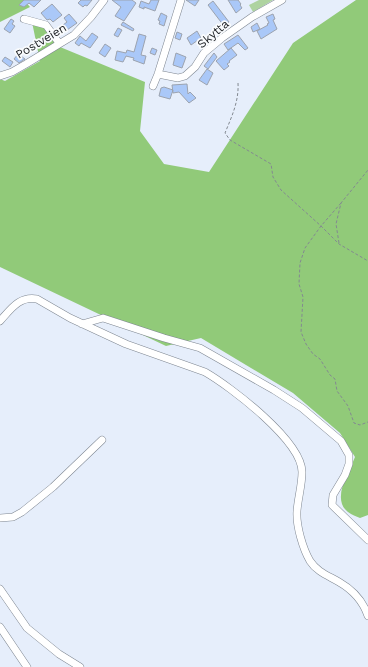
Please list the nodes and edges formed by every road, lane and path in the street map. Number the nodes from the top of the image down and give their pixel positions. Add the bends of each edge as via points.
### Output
1 (104, 0) edge
2 (181, 0) edge
3 (282, 0) edge
4 (24, 19) dead end
5 (59, 43) junction
6 (158, 74) junction
7 (0, 76) edge
8 (238, 83) dead end
9 (153, 86) dead end
10 (368, 170) edge
11 (340, 203) junction
12 (321, 226) junction
13 (339, 244) junction
14 (368, 261) edge
15 (0, 321) edge
16 (82, 324) junction
17 (368, 422) edge
18 (102, 440) dead end
19 (0, 518) edge
20 (368, 540) edge
21 (0, 589) edge
22 (368, 616) edge
23 (0, 627) edge
24 (27, 667) edge
25 (80, 667) edge

1 - 5 street, Postveien via 82,28
2 - 6 street
3 - 6 street, Skytta via 222,38 204,53 185,76 178,78
4 - 5 street via 46,25
5 - 7 street, Postveien via 12,72
6 - 9 street
8 - 12 path via 235,109 225,132 230,140 271,164 273,177 281,190
10 - 11 path
11 - 12 path
11 - 13 path via 336,224
12 - 13 path
12 - 17 path via 304,248 300,263 301,332 313,354 335,379 337,391 348,406 354,423 360,425
13 - 14 path
15 - 16 street via 19,301 31,298
16 - 20 street via 103,318 200,348 302,408 342,441 349,455 345,475 332,495 332,505
16 - 22 street via 145,352 216,378 282,435 296,452 301,465 297,519 310,562 316,569 341,582 360,599
18 - 19 street via 53,487 22,512 13,517
21 - 25 street via 27,628
23 - 24 street

